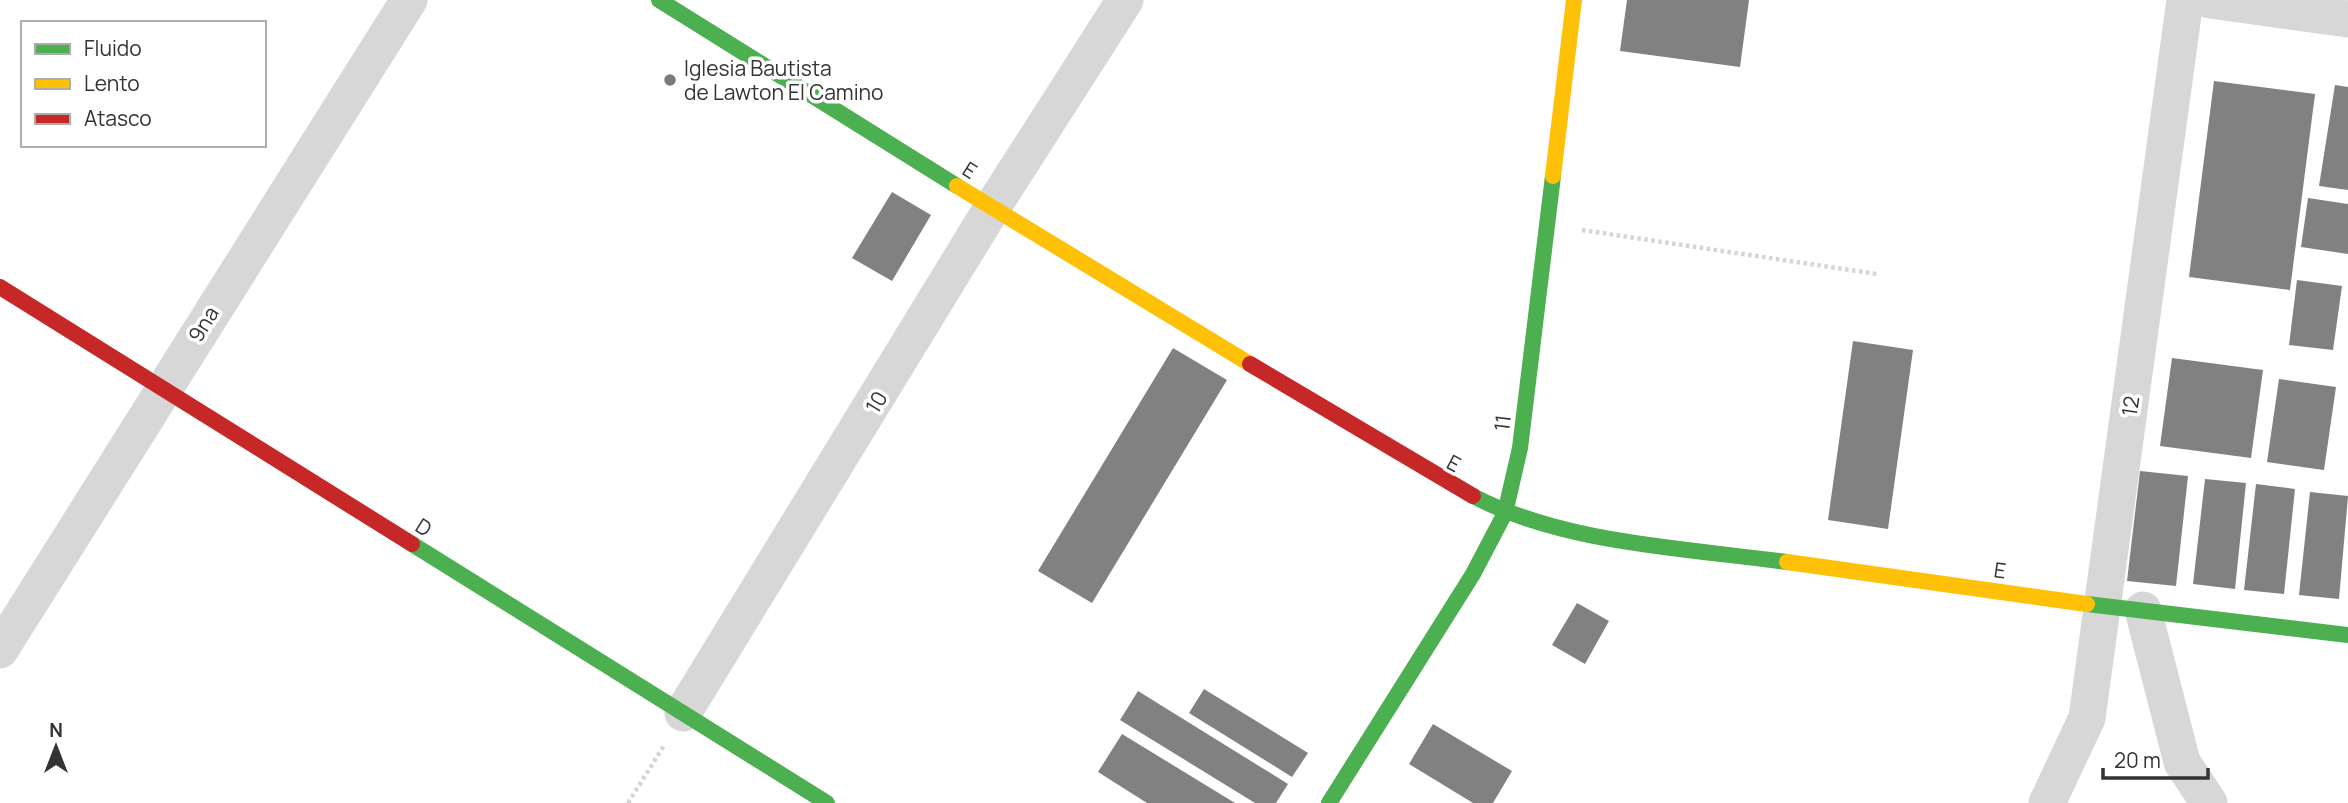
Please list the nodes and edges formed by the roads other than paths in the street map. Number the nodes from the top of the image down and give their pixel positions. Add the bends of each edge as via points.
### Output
1 (409, 0) edge
2 (659, 0) edge
3 (1125, 0) edge
4 (1574, 0) edge
5 (2185, 0) edge
6 (2210, 0) edge
7 (2348, 19) edge
8 (992, 208) junction
9 (0, 287) edge
10 (163, 389) junction
11 (1505, 513) junction
12 (2103, 606) junction
13 (2143, 610) junction
14 (2348, 635) edge
15 (0, 650) edge
16 (683, 713) junction
17 (827, 803) edge
18 (1329, 803) edge
19 (2047, 803) edge
20 (2209, 803) edge

1 - 10 street, 9na
2 - 8 street, E
3 - 8 street, 10
4 - 11 street, 11 via 1520,448
5 - 12 street, 12
6 - 7 street
8 - 11 street, E via 1438,478
8 - 16 street, 10
9 - 10 street, D
10 - 15 street, 9na
10 - 16 street, D
11 - 12 street, E via 1557,530
11 - 18 street, 11 via 1473,574
12 - 13 street, E
12 - 19 street, 12 via 2087,718
13 - 14 street, E
13 - 20 street via 2182,762
16 - 17 street, D

